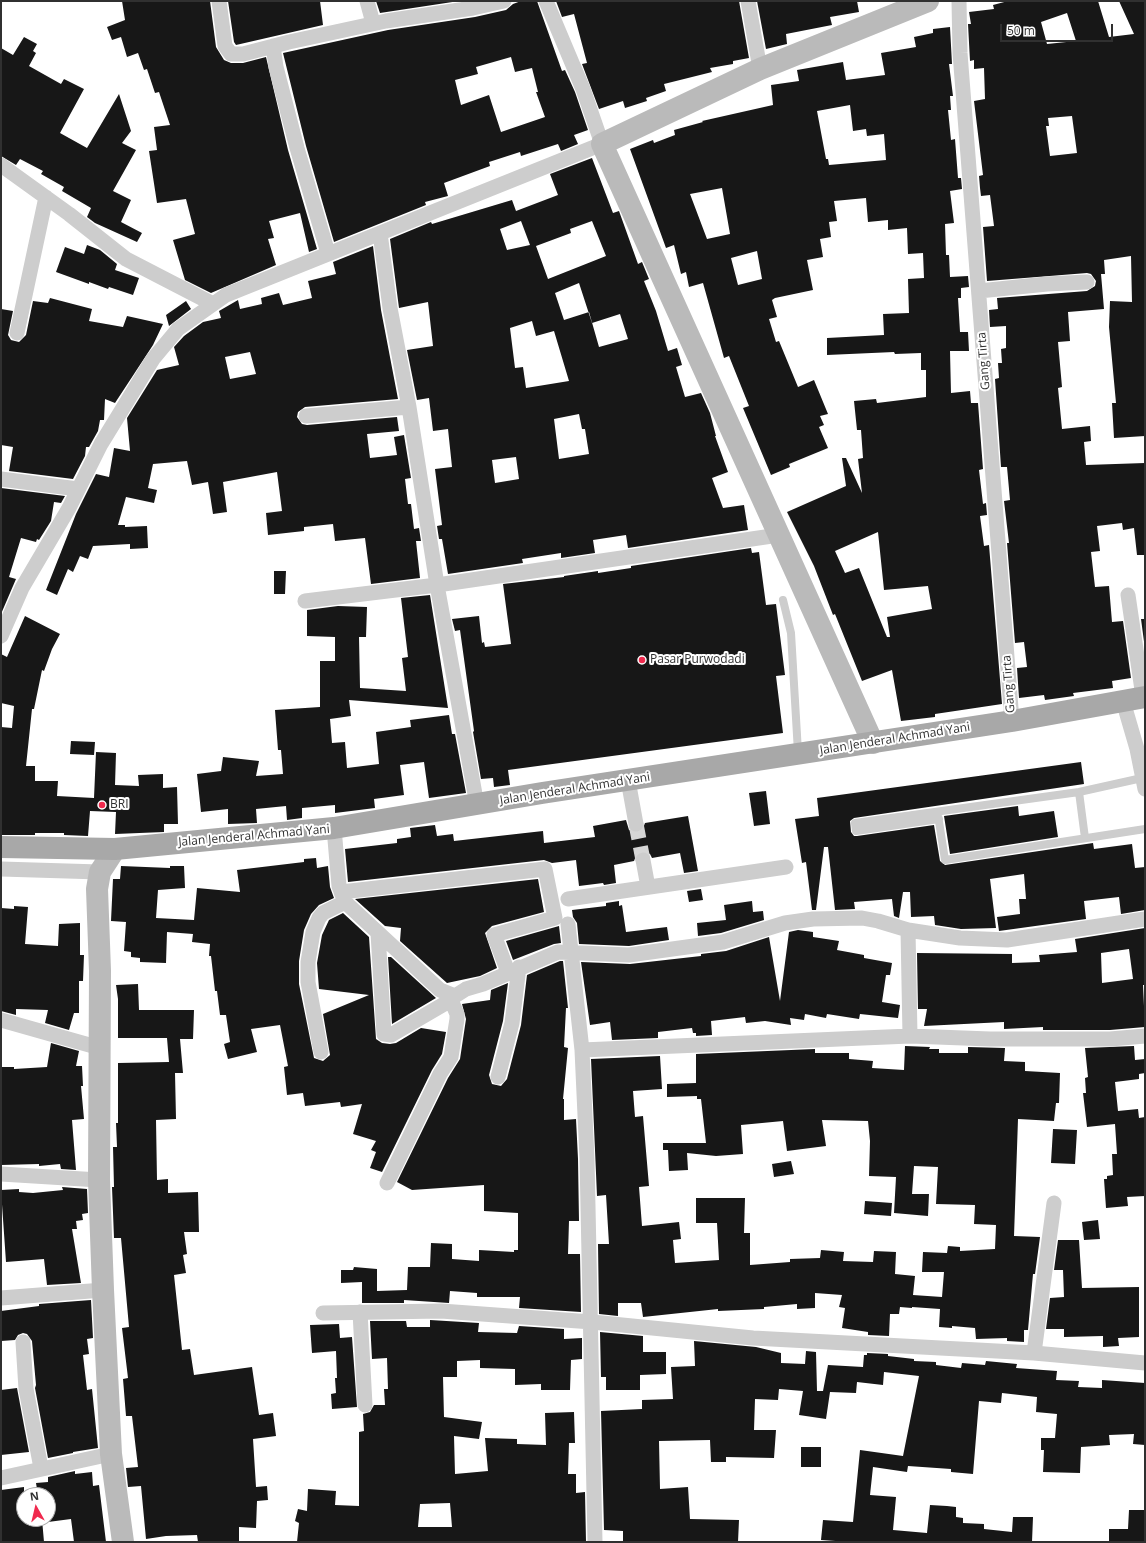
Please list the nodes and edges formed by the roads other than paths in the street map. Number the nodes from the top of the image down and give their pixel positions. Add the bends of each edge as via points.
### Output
1 (219, 1) edge
2 (367, 1) edge
3 (504, 1) edge
4 (546, 1) edge
5 (748, 1) edge
6 (928, 1) edge
7 (959, 1) edge
8 (373, 23) junction
9 (273, 46) junction
10 (760, 69) junction
11 (602, 144) junction
12 (1, 165) edge
13 (46, 197) junction
14 (380, 233) junction
15 (328, 254) junction
16 (1087, 282) dead end
17 (979, 291) junction
18 (213, 304) junction
19 (17, 334) dead end
20 (409, 407) junction
21 (306, 416) dead end
22 (1, 479) edge
23 (78, 489) junction
24 (779, 535) junction
25 (437, 585) junction
26 (1128, 595) dead end
27 (783, 600) dead end
28 (305, 601) dead end
29 (1, 636) edge
30 (1137, 698) edge
31 (1012, 721) junction
32 (873, 743) junction
33 (1141, 750) edge
34 (798, 755) junction
35 (628, 780) junction
36 (1144, 784) edge
37 (1079, 792) junction
38 (477, 805) junction
39 (938, 815) junction
40 (636, 824) tunnel mouth
41 (334, 828) junction
42 (1145, 829) edge
43 (1085, 838) junction
44 (1, 847) edge
45 (115, 849) junction
46 (643, 860) tunnel mouth
47 (786, 867) dead end
48 (1, 869) edge
49 (100, 872) junction
50 (648, 887) junction
51 (343, 897) junction
52 (568, 899) dead end
53 (1145, 919) edge
54 (568, 924) dead end
55 (908, 930) junction
56 (378, 933) junction
57 (573, 954) junction
58 (514, 970) junction
59 (453, 998) junction
60 (1, 1020) edge
61 (910, 1036) junction
62 (1145, 1036) edge
63 (100, 1048) junction
64 (582, 1050) junction
65 (320, 1052) dead end
66 (498, 1077) dead end
67 (1, 1174) edge
68 (99, 1180) junction
69 (387, 1183) dead end
70 (1054, 1203) dead end
71 (102, 1290) junction
72 (1, 1298) edge
73 (360, 1312) junction
74 (323, 1313) dead end
75 (592, 1322) junction
76 (23, 1342) dead end
77 (1034, 1353) junction
78 (1145, 1363) edge
79 (365, 1405) dead end
80 (112, 1454) junction
81 (41, 1468) junction
82 (1, 1478) edge
83 (123, 1542) edge
84 (595, 1542) edge

1 - 9 street via 222,34 228,52 243,54
2 - 8 street
3 - 8 street
4 - 11 street via 583,89
5 - 10 street
6 - 10 main road
7 - 17 street, Gang Tirta via 960,53
8 - 9 street
9 - 15 street via 297,148
10 - 11 main road
11 - 14 street
11 - 24 main road
12 - 13 street
13 - 18 street via 126,259
13 - 19 street
14 - 15 street
14 - 20 street via 390,308
15 - 18 street via 226,295
16 - 17 street
17 - 31 street, Gang Tirta
18 - 23 street via 178,329 154,359 101,444
20 - 21 street
20 - 25 street
22 - 23 street
23 - 29 street via 22,588
24 - 25 street
24 - 32 main road
25 - 28 street
25 - 38 street
26 - 30 street
27 - 34 lane via 791,633
30 - 31 main road, Jalan Jenderal Achmad Yani
30 - 33 street
31 - 32 main road, Jalan Jenderal Achmad Yani
32 - 34 main road, Jalan Jenderal Achmad Yani
33 - 36 street
34 - 35 main road, Jalan Jenderal Achmad Yani
35 - 38 main road, Jalan Jenderal Achmad Yani
35 - 40 street
36 - 37 lane
37 - 39 lane
37 - 43 lane
38 - 41 main road, Jalan Jenderal Achmad Yani
39 - 39 lane via 855,823 856,831
39 - 43 lane via 945,860
41 - 45 main road, Jalan Jenderal Achmad Yani
41 - 51 street
42 - 43 lane
44 - 45 main road, Jalan Jenderal Achmad Yani
45 - 49 main road
46 - 50 street
47 - 50 street
48 - 49 street
49 - 63 main road via 97,890
50 - 52 street
51 - 56 street
51 - 58 street via 545,869 555,918 494,935
51 - 65 street via 319,918 313,932 308,962 308,982
53 - 55 street via 1007,940 960,938
54 - 57 street
55 - 57 street via 862,918 813,919 785,923 723,942 629,955
55 - 61 street
56 - 59 street via 440,990
56 - 59 street via 384,1034 391,1035
57 - 58 street via 558,952
57 - 64 street
58 - 59 street via 466,989
58 - 66 street via 512,1023
59 - 69 street via 457,1019 451,1057 440,1074
60 - 63 street
61 - 62 street via 990,1040 1110,1039
61 - 64 street
63 - 68 main road
64 - 75 street
67 - 68 street
68 - 71 main road
70 - 77 street
71 - 72 street
71 - 80 main road
73 - 74 street
73 - 75 street via 441,1311
73 - 79 street
75 - 77 street via 753,1338
75 - 84 street
76 - 81 street via 26,1389
77 - 78 street
80 - 81 street
80 - 83 main road
81 - 82 street

